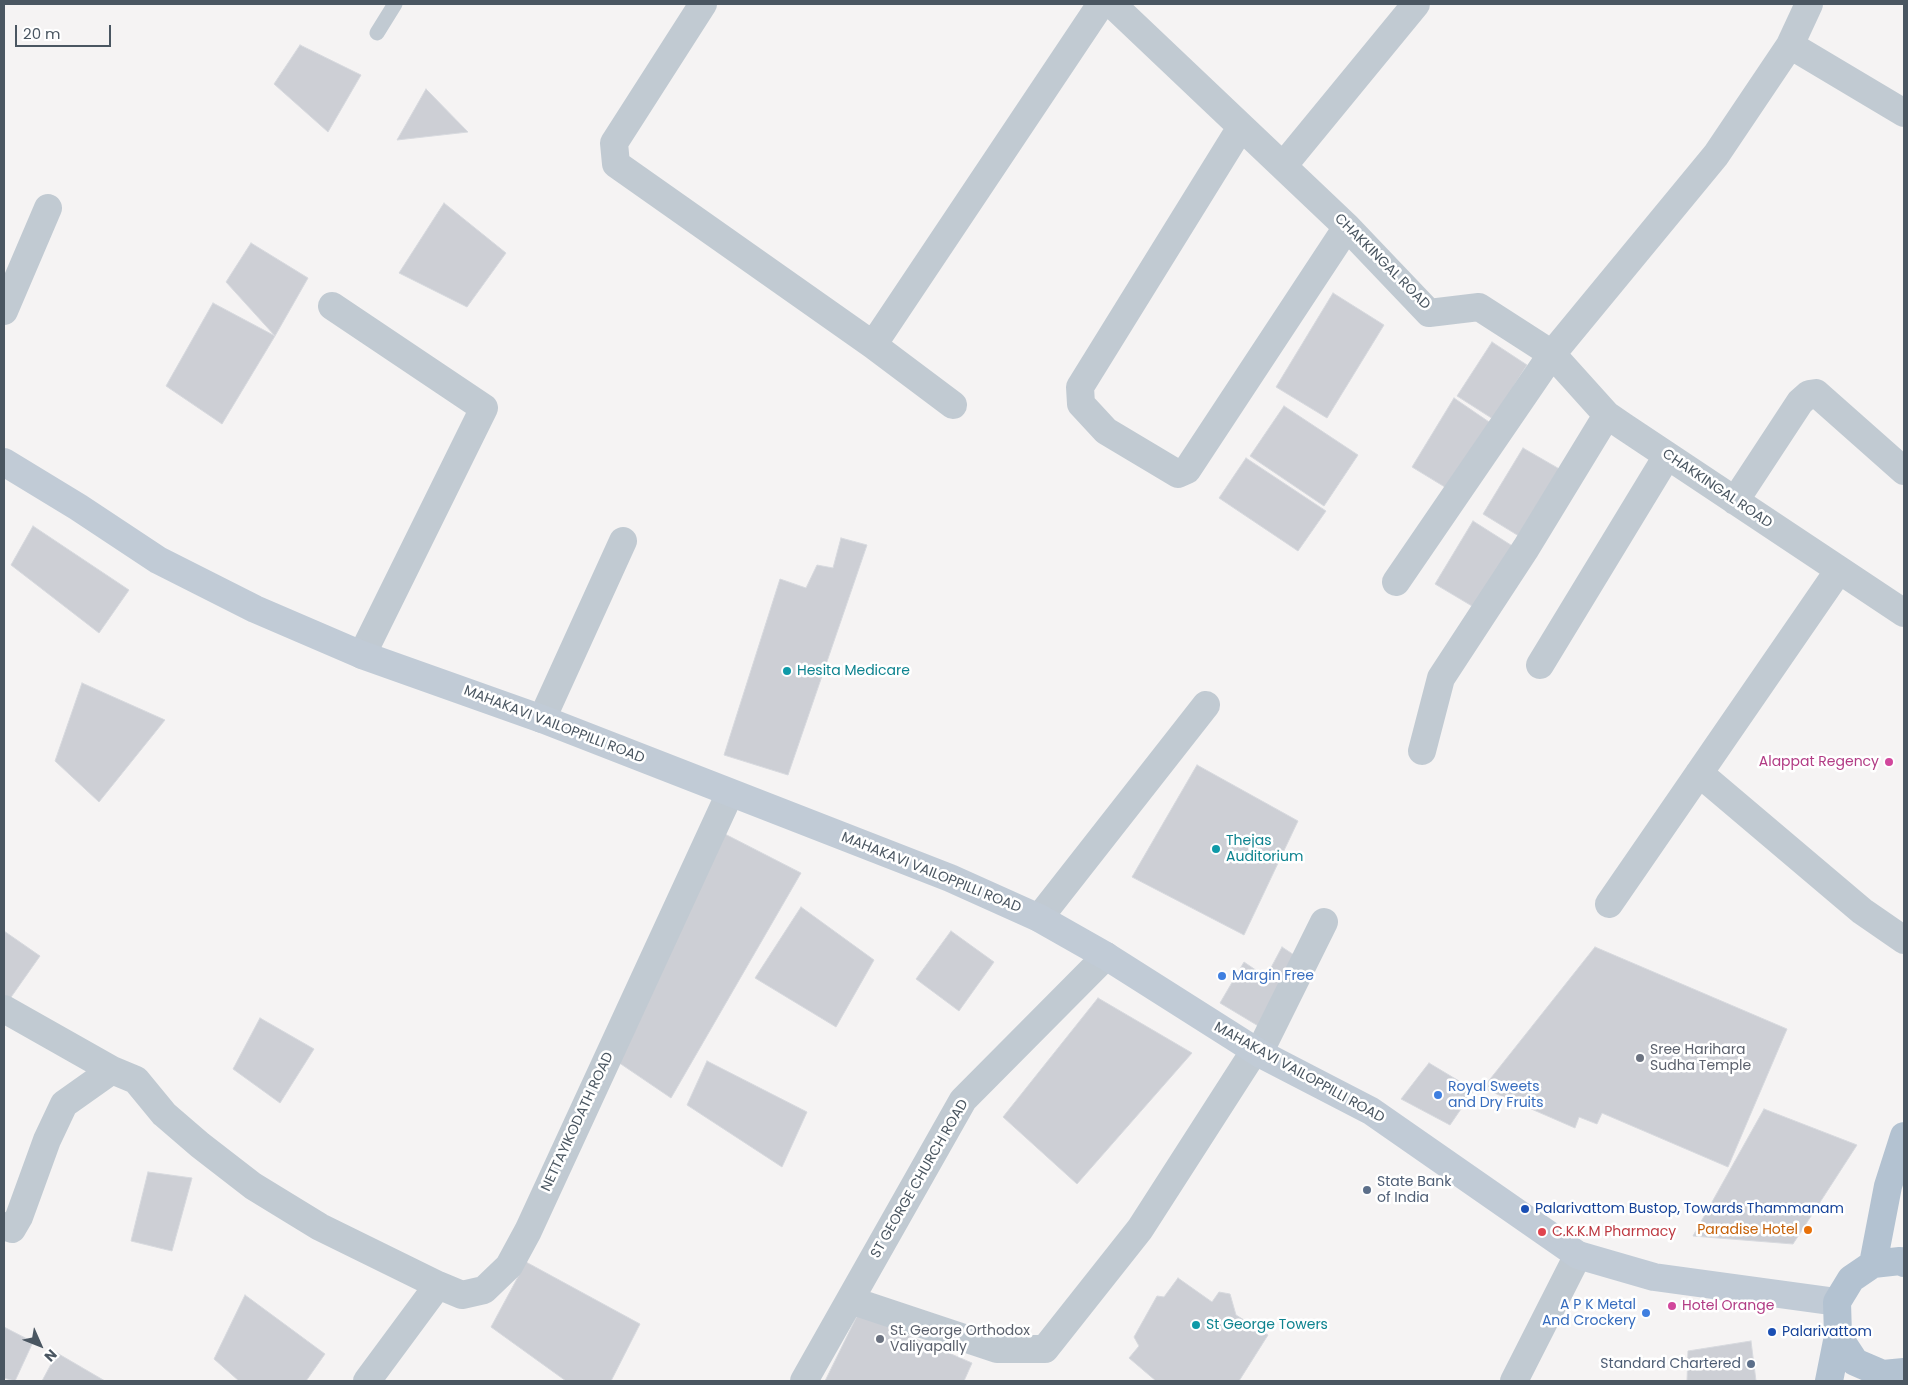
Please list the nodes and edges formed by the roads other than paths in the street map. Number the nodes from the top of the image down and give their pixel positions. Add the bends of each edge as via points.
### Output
1 (395, 4) edge
2 (704, 4) edge
3 (1102, 4) edge
4 (1112, 4) edge
5 (1416, 4) edge
6 (1809, 4) edge
7 (377, 33) dead end
8 (1790, 45) junction
9 (1904, 113) edge
10 (1241, 127) junction
11 (1282, 166) junction
12 (48, 208) dead end
13 (1347, 227) junction
14 (332, 306) dead end
15 (4, 311) edge
16 (873, 345) junction
17 (1552, 354) junction
18 (953, 405) dead end
19 (1607, 415) junction
20 (1667, 456) junction
21 (4, 462) edge
22 (1904, 471) edge
23 (1735, 501) junction
24 (623, 541) dead end
25 (1839, 570) junction
26 (1396, 582) dead end
27 (1904, 613) edge
28 (362, 655) junction
29 (1540, 665) dead end
30 (1206, 705) dead end
31 (542, 719) junction
32 (1422, 751) dead end
33 (1699, 773) junction
34 (730, 793) junction
35 (1609, 904) dead end
36 (1038, 918) junction
37 (1324, 922) dead end
38 (1904, 940) edge
39 (1106, 956) junction
40 (4, 1009) edge
41 (1257, 1051) junction
42 (112, 1070) junction
43 (1904, 1136) edge
44 (7, 1234) edge
45 (1578, 1256) junction
46 (1904, 1263) edge
47 (1873, 1264) junction
48 (438, 1285) junction
49 (850, 1300) junction
50 (1837, 1302) junction
51 (1838, 1336) junction
52 (1904, 1372) edge
53 (367, 1381) edge
54 (804, 1381) edge
55 (1514, 1381) edge
56 (1829, 1381) edge

1 - 7 lane
2 - 16 street via 614,143 616,164
3 - 16 street
4 - 10 street, CHAKKINGAL ROAD
5 - 11 street
6 - 8 street
8 - 9 street
8 - 17 street via 1716,156
10 - 11 street, CHAKKINGAL ROAD
10 - 13 street via 1080,387 1080,404 1106,431 1178,474 1187,470
11 - 13 street, CHAKKINGAL ROAD
12 - 15 street
13 - 17 street, CHAKKINGAL ROAD via 1428,313 1479,307
14 - 28 street via 484,408
16 - 18 street
17 - 19 street, CHAKKINGAL ROAD
17 - 26 street
19 - 20 street, CHAKKINGAL ROAD
19 - 32 street via 1441,678
20 - 23 street, CHAKKINGAL ROAD
20 - 29 street
21 - 28 main road, MAHAKAVI VAILOPPILLI ROAD via 158,560 255,609
22 - 23 street via 1816,393 1809,394 1800,402
23 - 25 street, CHAKKINGAL ROAD
24 - 31 street
25 - 27 street, CHAKKINGAL ROAD
25 - 33 street
28 - 31 main road, MAHAKAVI VAILOPPILLI ROAD
30 - 36 street
31 - 34 main road, MAHAKAVI VAILOPPILLI ROAD
33 - 35 street
33 - 38 street via 1862,911
34 - 36 main road, MAHAKAVI VAILOPPILLI ROAD via 950,878
34 - 48 street, NETTAYIKODATH ROAD via 509,1266 484,1290 462,1295
36 - 39 main road, MAHAKAVI VAILOPPILLI ROAD
37 - 41 street
39 - 41 main road, MAHAKAVI VAILOPPILLI ROAD
39 - 49 street, ST GEORGE CHURCH ROAD via 963,1100
40 - 42 street, NETTAYIKODATH ROAD
41 - 45 main road, MAHAKAVI VAILOPPILLI ROAD via 1371,1111
41 - 49 street via 1140,1229 1045,1349 997,1348
42 - 44 street via 64,1104 19,1217
42 - 48 street, NETTAYIKODATH ROAD via 136,1080 164,1114 253,1186 320,1227
43 - 47 main road via 1888,1186
45 - 50 main road, MAHAKAVI VAILOPPILLI ROAD via 1654,1277
45 - 55 street
46 - 47 main road
47 - 50 main road via 1851,1278
48 - 53 street
49 - 54 street, ST GEORGE CHURCH ROAD
50 - 51 main road
51 - 52 main road via 1855,1362 1883,1374
51 - 56 main road

